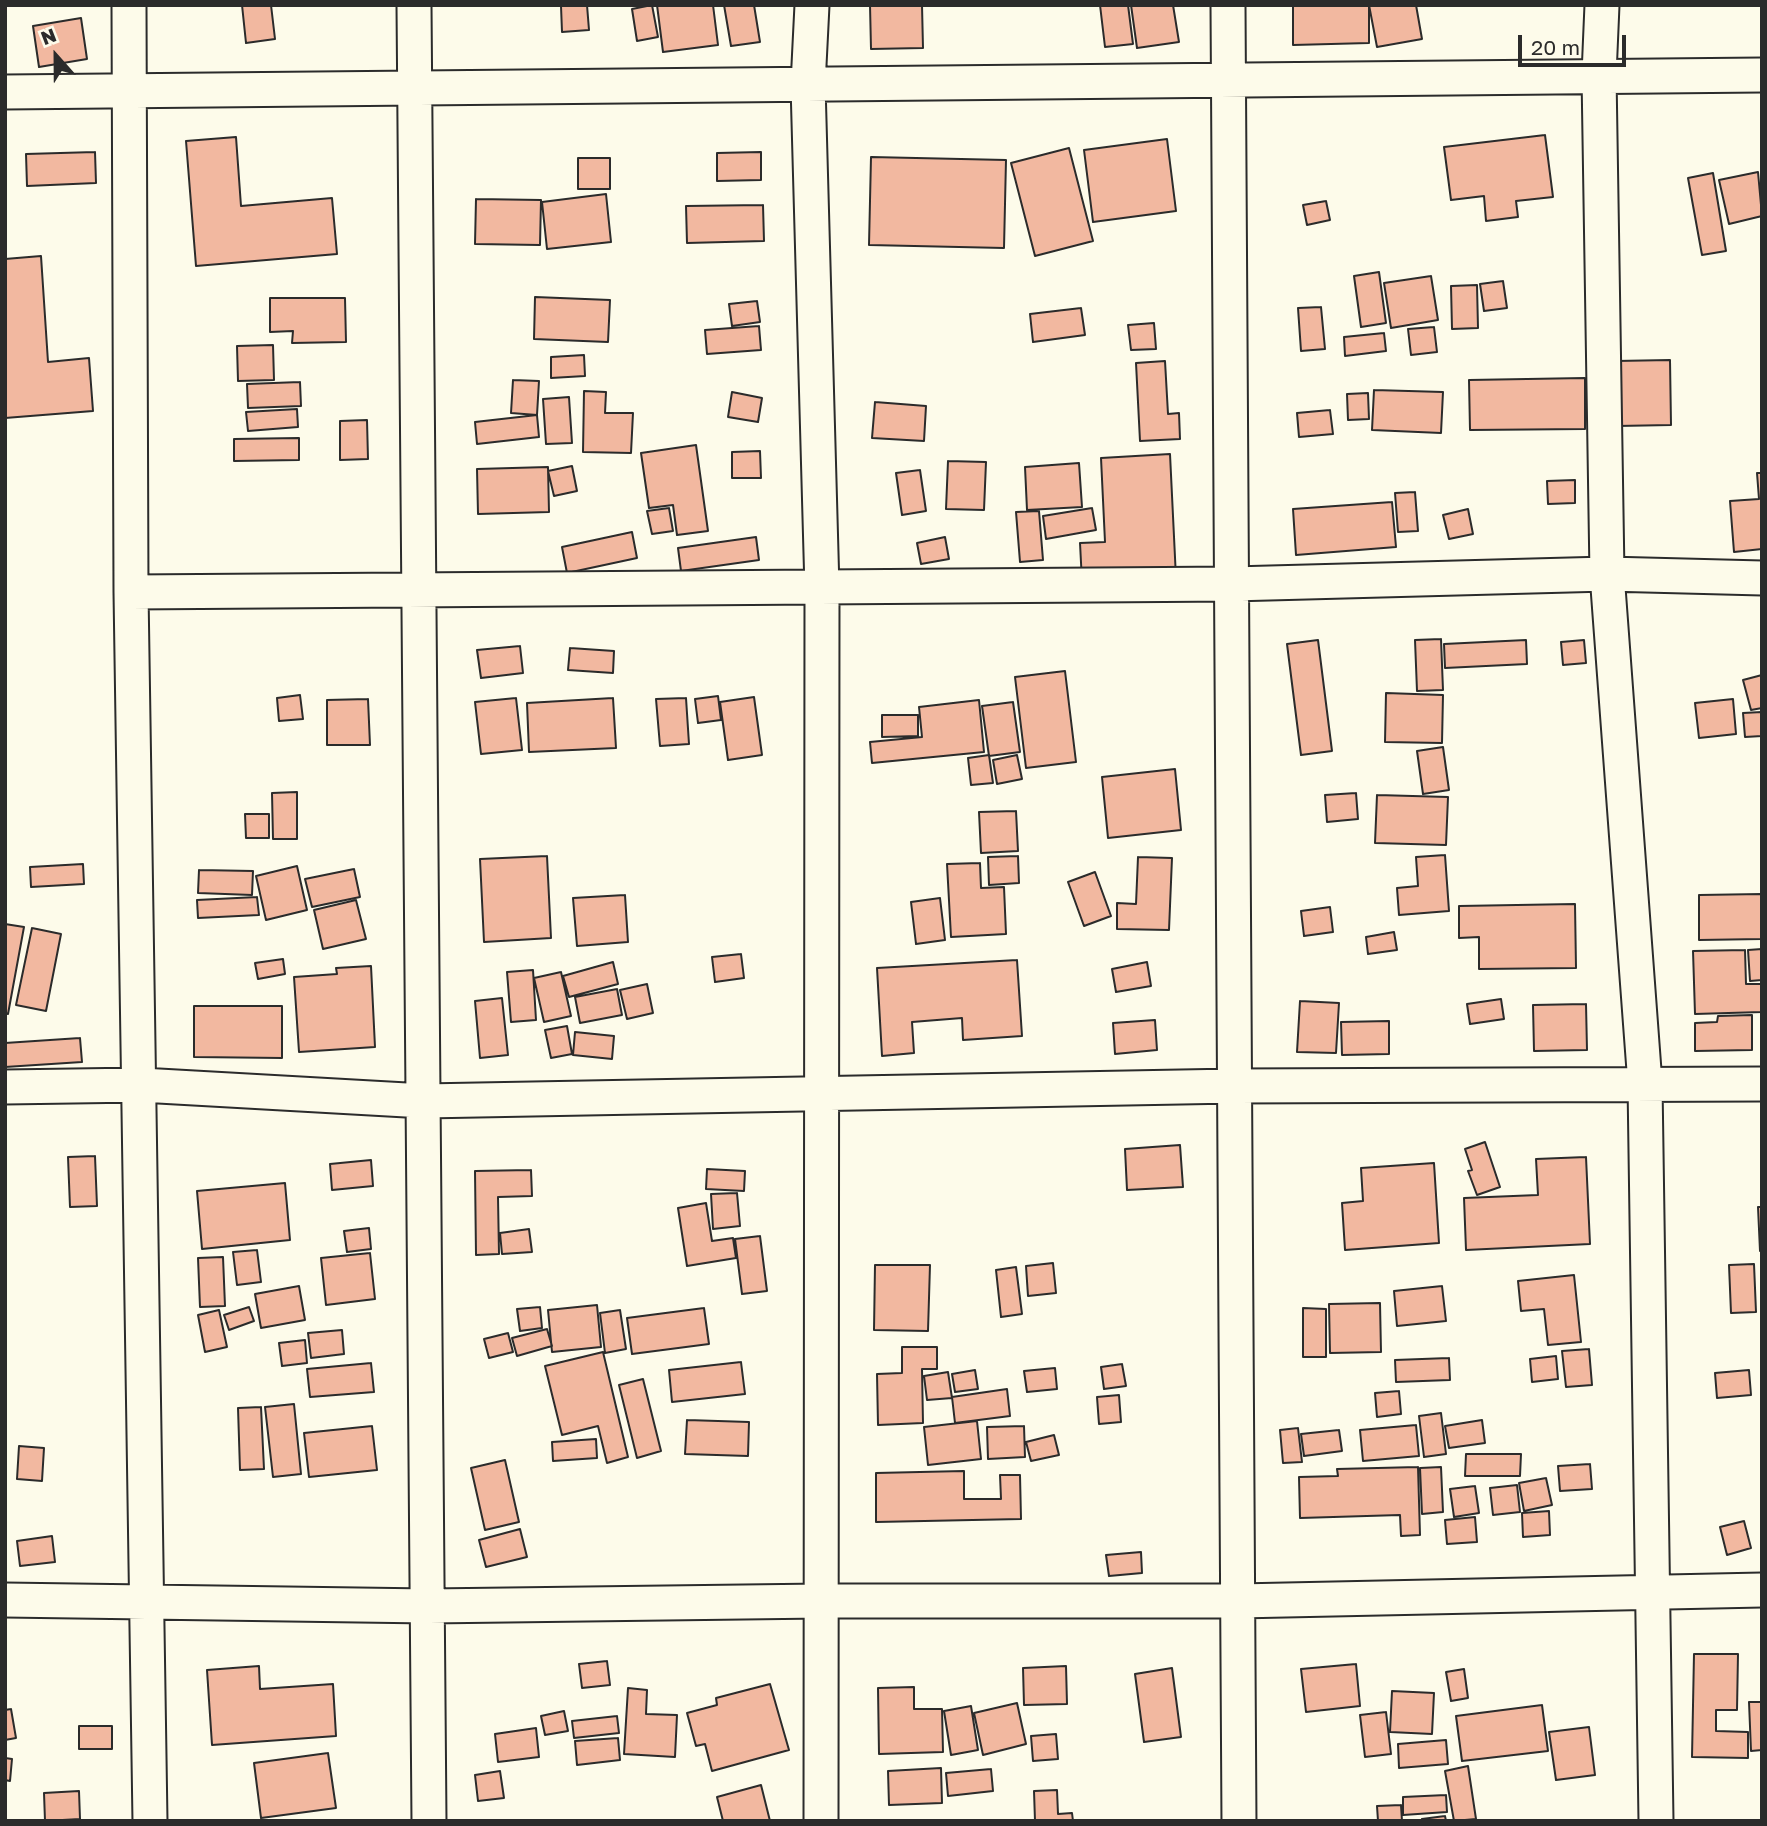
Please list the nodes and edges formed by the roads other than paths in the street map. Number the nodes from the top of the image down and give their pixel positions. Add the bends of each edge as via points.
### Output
1 (129, 5) edge
2 (414, 5) edge
3 (812, 5) edge
4 (1228, 5) edge
5 (1602, 5) edge
6 (1599, 75) junction
7 (1762, 75) edge
8 (1228, 82) junction
9 (808, 85) junction
10 (415, 89) junction
11 (129, 91) junction
12 (5, 92) edge
13 (1607, 574) junction
14 (1762, 578) edge
15 (1232, 584) junction
16 (822, 589) junction
17 (420, 590) junction
18 (131, 592) junction
19 (1645, 1084) junction
20 (1762, 1084) edge
21 (141, 1085) junction
22 (1235, 1086) junction
23 (5, 1087) edge
24 (824, 1093) junction
25 (424, 1101) junction
26 (1762, 1590) edge
27 (1653, 1591) junction
28 (5, 1600) edge
29 (146, 1600) junction
30 (822, 1601) junction
31 (1238, 1601) junction
32 (429, 1606) junction
33 (150, 1821) edge
34 (429, 1821) edge
35 (821, 1821) edge
36 (1239, 1821) edge
37 (1657, 1821) edge

1 - 11 street
2 - 10 street
3 - 9 street
4 - 8 street
5 - 6 street
6 - 7 street
6 - 8 street
6 - 13 street
8 - 9 street
8 - 15 street
9 - 10 street
9 - 16 street
10 - 11 street
10 - 17 street
11 - 12 street
11 - 18 street
13 - 14 street
13 - 15 street
13 - 19 street
15 - 16 street
15 - 22 street
16 - 17 street
16 - 24 street
17 - 18 street
17 - 25 street
18 - 21 street
19 - 20 street
19 - 22 street
19 - 27 street
21 - 23 street
21 - 25 street
21 - 29 street
22 - 24 street
22 - 31 street
24 - 25 street
24 - 30 street
25 - 32 street
26 - 27 street
27 - 31 street
27 - 37 street
28 - 29 street
29 - 32 street
29 - 33 street
30 - 31 street
30 - 32 street
30 - 35 street
31 - 36 street
32 - 34 street

